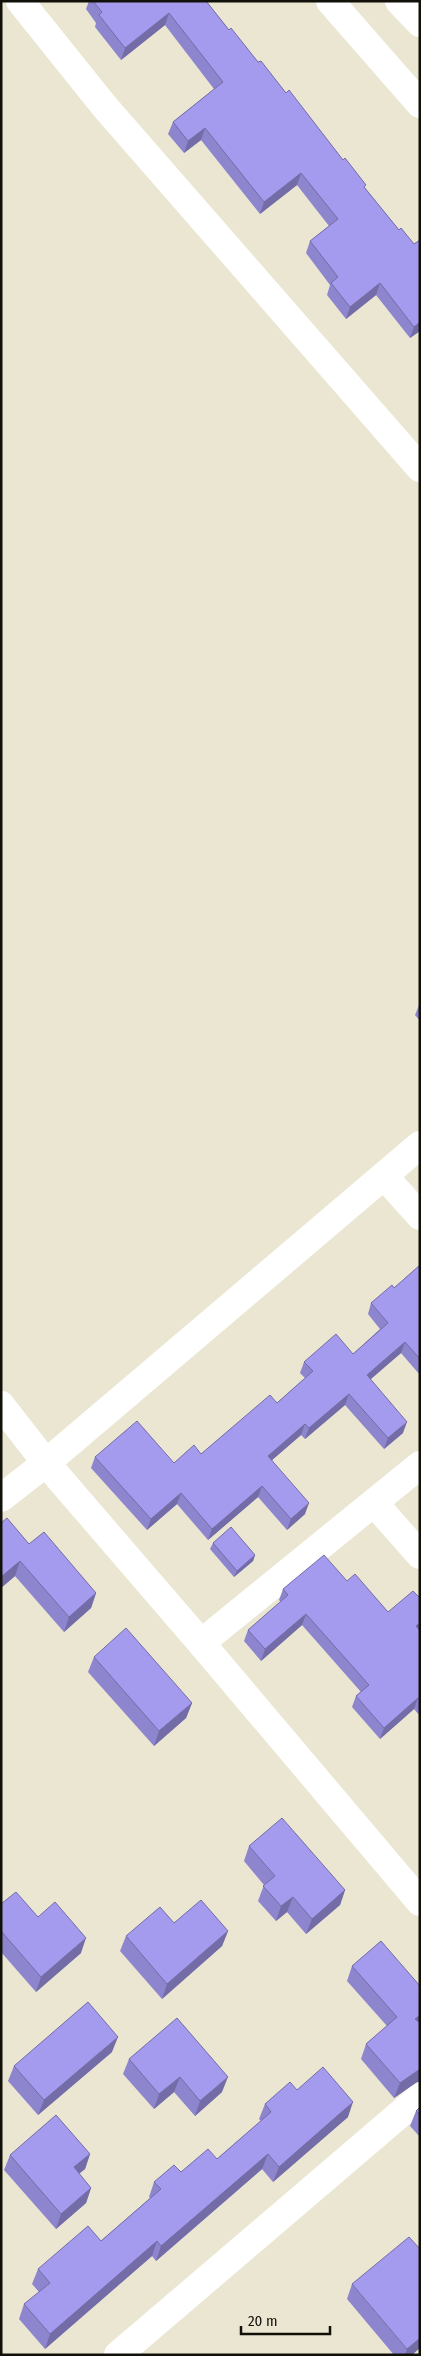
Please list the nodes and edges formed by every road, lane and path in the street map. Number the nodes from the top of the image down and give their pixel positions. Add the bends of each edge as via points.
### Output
1 (20, 1) edge
2 (330, 1) edge
3 (399, 1) edge
4 (420, 23) edge
5 (420, 104) edge
6 (420, 468) edge
7 (420, 1146) edge
8 (384, 1176) junction
9 (420, 1216) edge
10 (1, 1405) edge
11 (46, 1463) junction
12 (420, 1465) edge
13 (1, 1498) edge
14 (375, 1504) junction
15 (420, 1556) edge
16 (201, 1643) junction
17 (420, 1902) edge
18 (420, 2097) edge
19 (118, 2355) edge

1 - 6 street via 105,107
2 - 5 street
3 - 4 street
7 - 8 street
8 - 9 street
8 - 11 street
10 - 11 street
11 - 13 street
11 - 16 street
12 - 14 street
14 - 15 street
14 - 16 street
16 - 17 street
18 - 19 street

